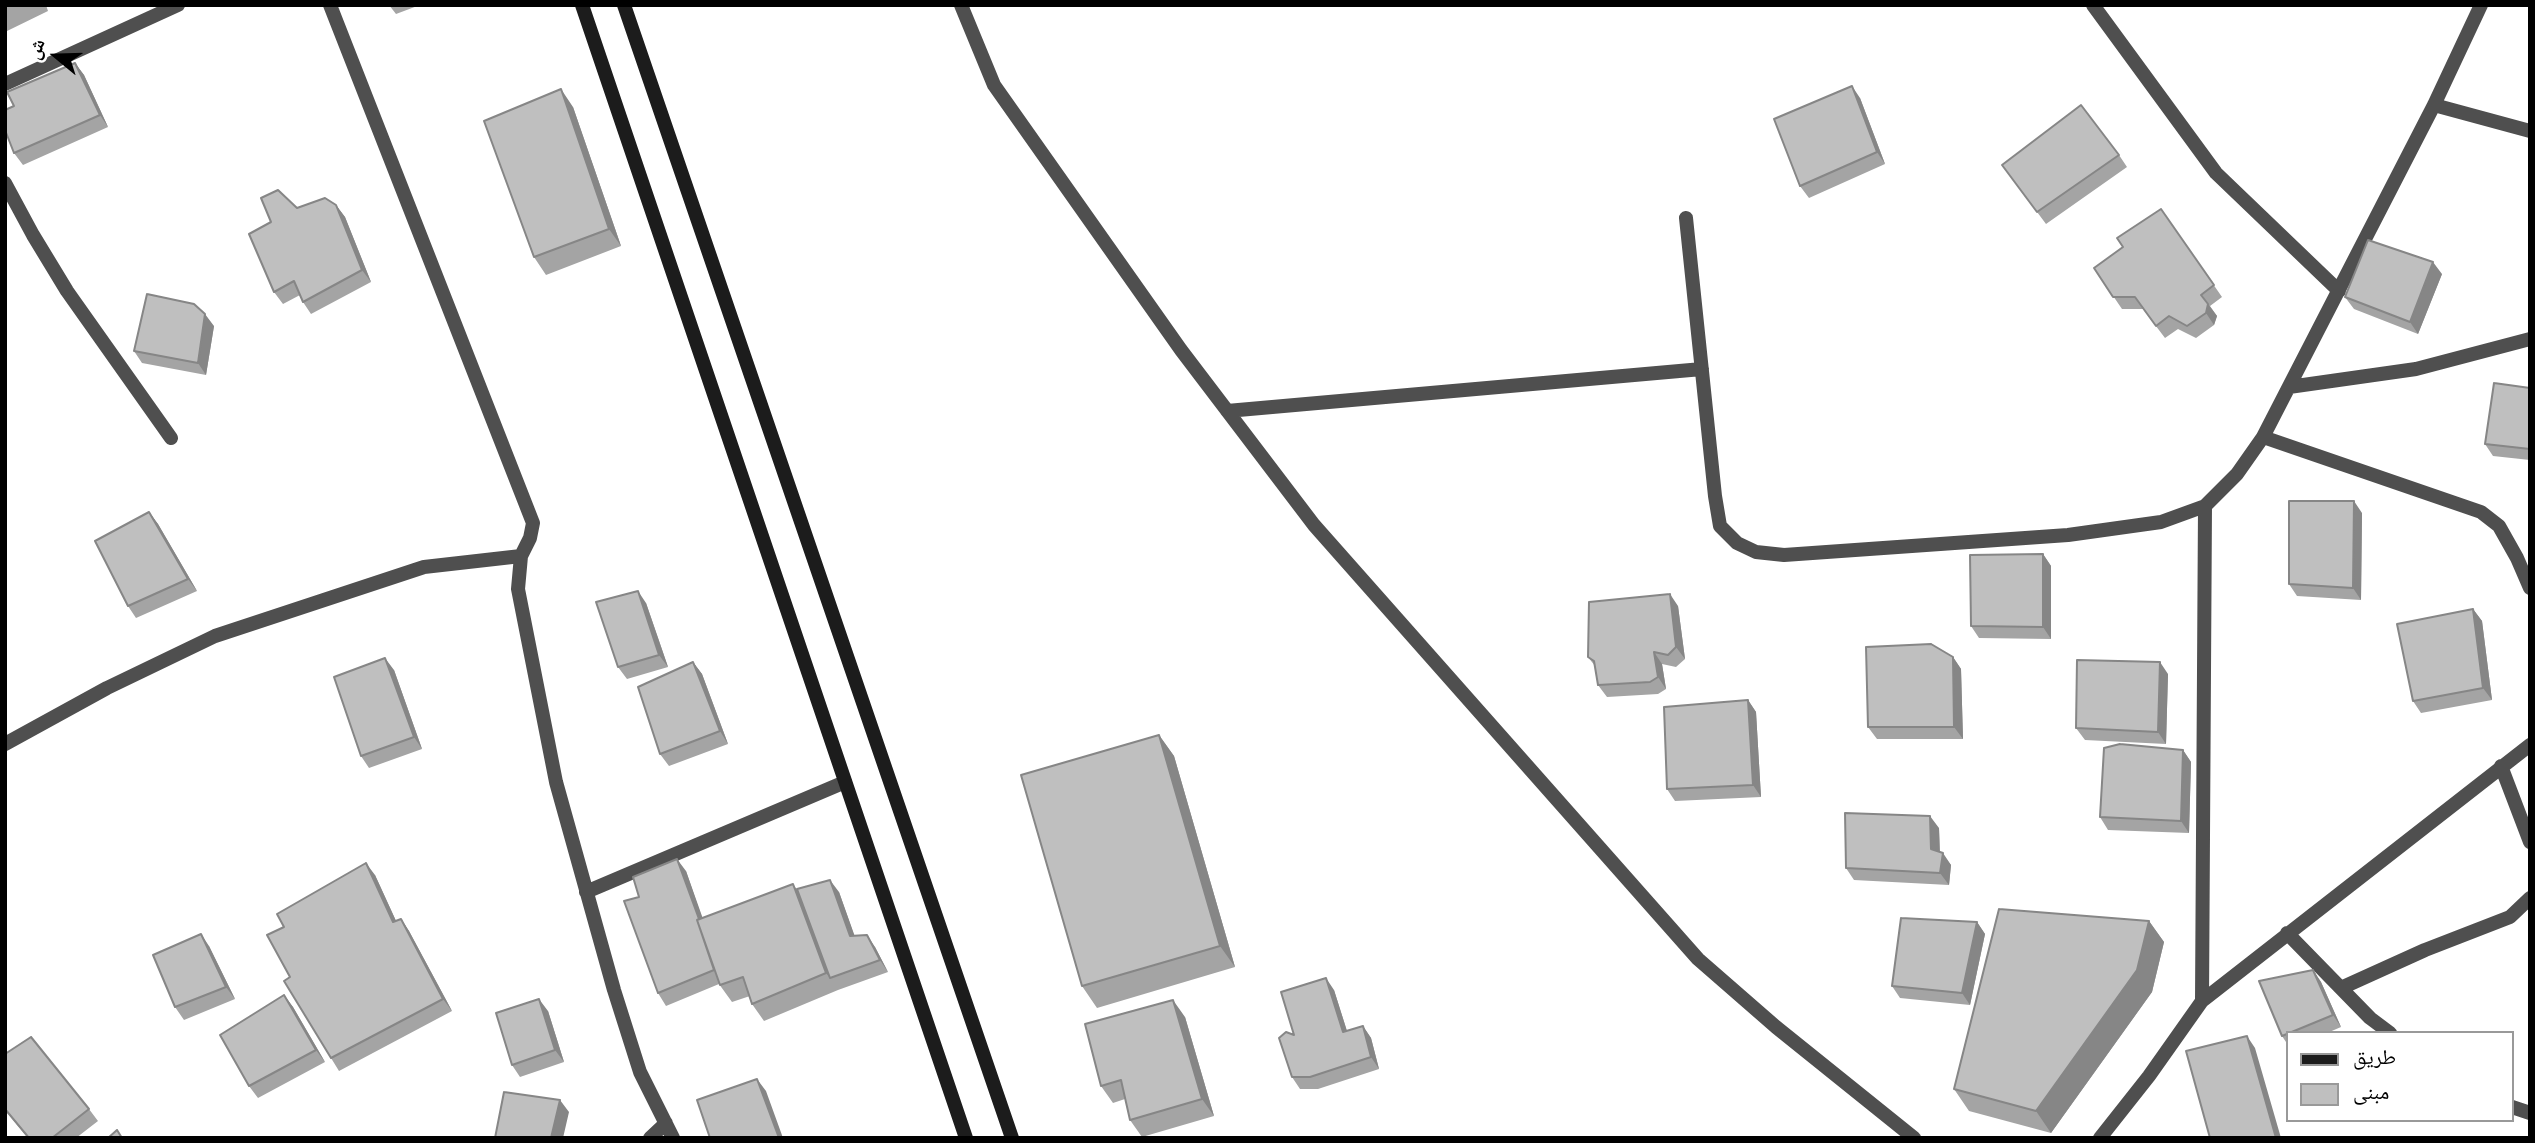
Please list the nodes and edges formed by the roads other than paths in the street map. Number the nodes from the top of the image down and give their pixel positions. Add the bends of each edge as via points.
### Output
1 (178, 5) edge
2 (330, 5) edge
3 (582, 5) edge
4 (624, 5) edge
5 (961, 5) edge
6 (2093, 5) edge
7 (2481, 5) edge
8 (5, 84) edge
9 (2434, 105) junction
10 (2530, 131) edge
11 (5, 183) edge
12 (1686, 218) dead end
13 (2339, 291) junction
14 (2530, 339) edge
15 (1702, 369) junction
16 (2289, 387) junction
17 (1227, 411) junction
18 (2263, 437) junction
19 (171, 438) dead end
20 (2205, 506) junction
21 (521, 556) junction
22 (2530, 588) edge
23 (5, 744) edge
24 (2530, 744) edge
25 (2501, 766) junction
26 (845, 782) junction
27 (2530, 842) edge
28 (586, 892) junction
29 (2530, 898) edge
30 (2287, 933) junction
31 (2341, 988) junction
32 (2202, 1001) junction
33 (2387, 1031) edge
34 (667, 1123) junction
35 (650, 1138) edge
36 (673, 1138) edge
37 (966, 1138) edge
38 (1012, 1138) edge
39 (1914, 1138) edge
40 (2100, 1138) edge

1 - 8 street
2 - 21 street via 533,523
3 - 26 main road
4 - 38 main road
5 - 17 street via 993,85
6 - 13 street via 2216,173
7 - 9 street
9 - 10 street
9 - 13 street
11 - 19 street via 67,291
12 - 15 street
13 - 16 street
14 - 16 street via 2416,369
15 - 17 street
15 - 20 street via 1720,526 1756,552 1784,555 2068,535 2161,522
16 - 18 street
17 - 39 street via 1314,525 1698,959
18 - 20 street via 2237,474
18 - 22 street via 2481,512 2499,526
20 - 32 street
21 - 23 street via 424,567 215,636
21 - 28 street via 518,589 526,637 556,782
24 - 25 street
25 - 27 street
25 - 30 street
26 - 28 street
26 - 37 main road
28 - 34 street via 640,1072
29 - 31 street via 2510,917
30 - 31 street
30 - 32 street
31 - 33 street
32 - 40 street
34 - 35 street
34 - 36 street

